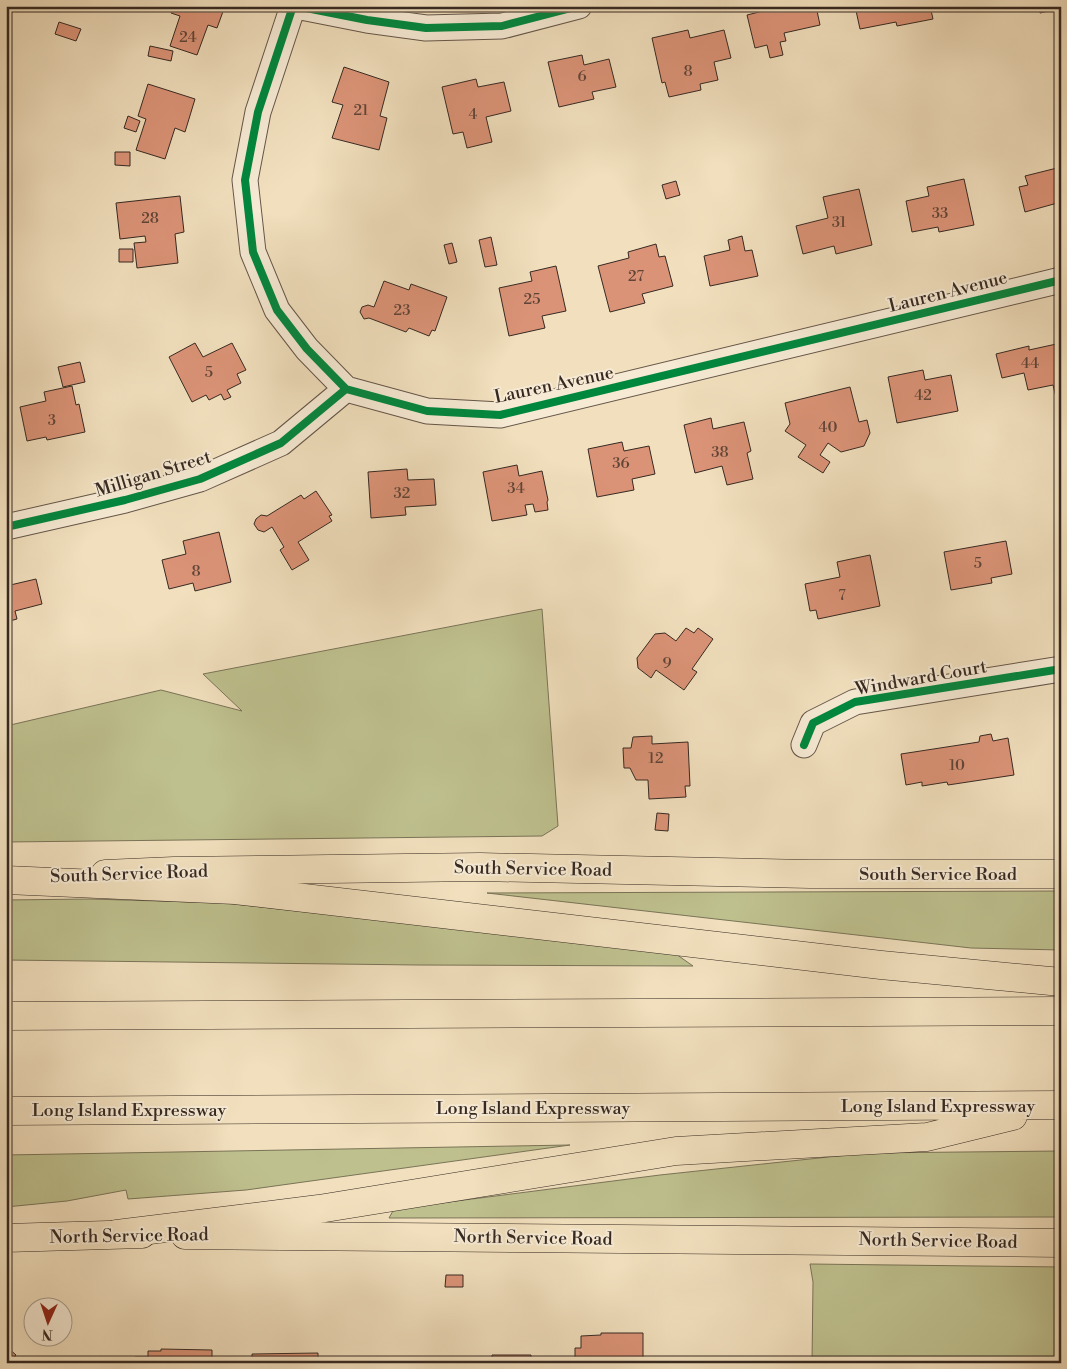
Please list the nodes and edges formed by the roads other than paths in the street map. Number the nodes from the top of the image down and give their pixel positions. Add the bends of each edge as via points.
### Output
1 (294, 6) edge
2 (579, 6) edge
3 (1061, 280) edge
4 (346, 388) junction
5 (6, 527) edge
6 (1061, 669) edge
7 (804, 745) dead end
8 (1061, 874) edge
9 (6, 880) edge
10 (1061, 982) edge
11 (6, 1011) edge
12 (1061, 1011) edge
13 (6, 1016) edge
14 (48, 1016) junction
15 (1058, 1105) edge
16 (6, 1112) edge
17 (117, 1234) junction
18 (6, 1238) edge
19 (1061, 1242) edge

1 - 2 street via 426,28 502,26
1 - 4 street, Lauren Avenue via 258,112 245,180 252,252 277,310 307,349
3 - 4 street, Lauren Avenue via 500,415 427,411
4 - 5 street, Milligan Street via 281,443 200,479 126,500
6 - 7 street, Windward Court via 855,702 813,723
8 - 9 main road, South Service Road via 810,874 480,867 174,871
9 - 10 main road via 175,886 261,893 881,965
11 - 14 main road
12 - 14 main road
13 - 14 main road
15 - 16 main road, Long Island Expressway
15 - 17 main road via 927,1138 676,1151 319,1209
17 - 18 main road, North Service Road
17 - 19 main road, North Service Road

